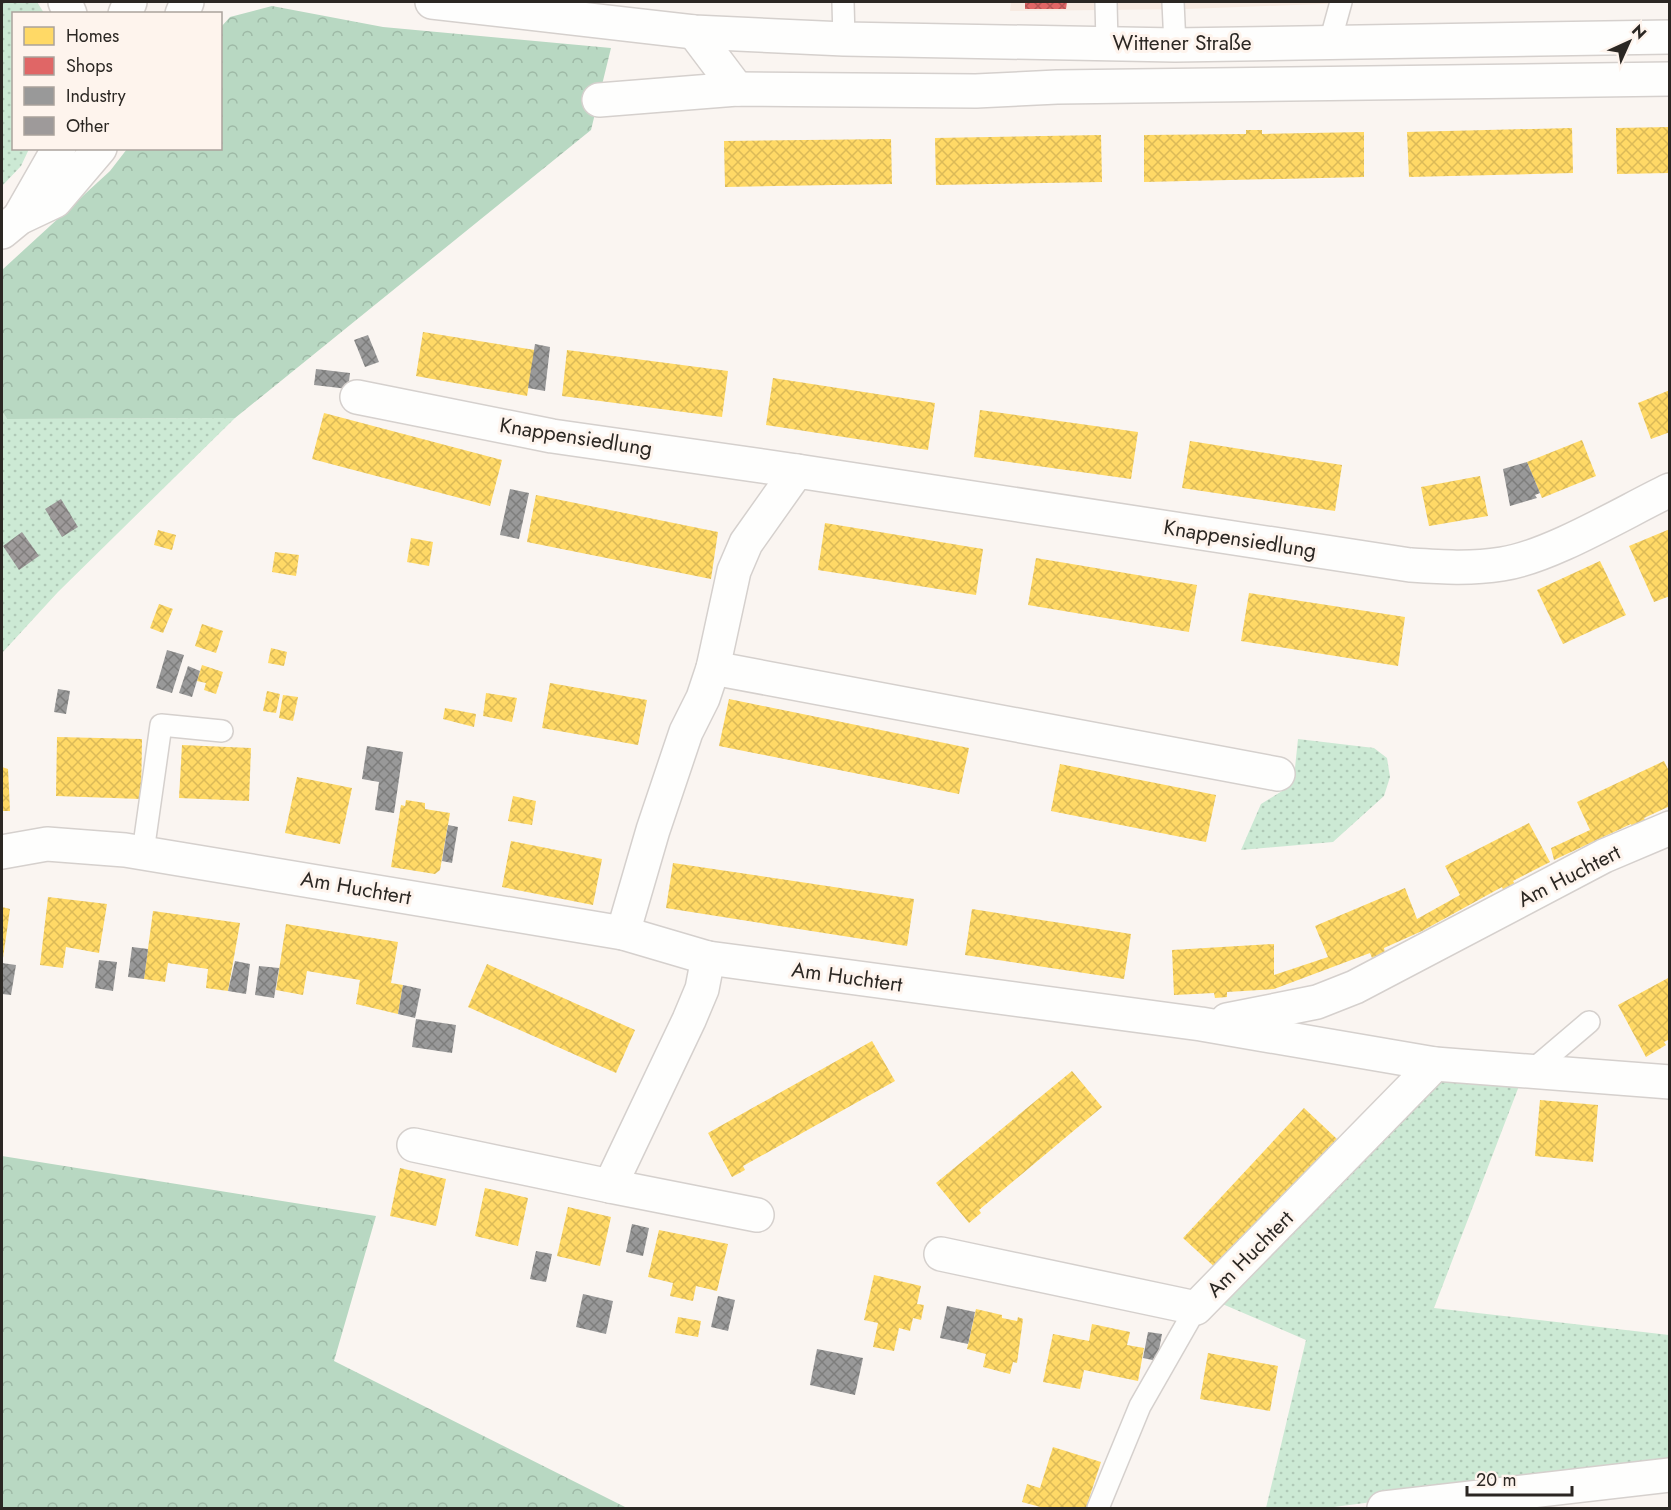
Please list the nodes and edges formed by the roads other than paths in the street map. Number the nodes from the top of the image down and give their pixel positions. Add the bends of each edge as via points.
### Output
1 (432, 2) edge
2 (843, 2) edge
3 (1106, 2) edge
4 (1173, 2) edge
5 (1341, 2) edge
6 (694, 32) junction
7 (1670, 37) edge
8 (844, 39) junction
9 (1330, 42) junction
10 (1107, 44) junction
11 (1175, 45) junction
12 (1670, 79) edge
13 (737, 89) junction
14 (599, 100) dead end
15 (98, 150) edge
16 (53, 155) edge
17 (10, 225) edge
18 (357, 397) dead end
19 (797, 471) junction
20 (1670, 490) edge
21 (713, 668) junction
22 (222, 731) dead end
23 (1278, 774) dead end
24 (1670, 828) edge
25 (2, 852) edge
26 (142, 852) junction
27 (623, 933) junction
28 (708, 958) junction
29 (1589, 1022) dead end
30 (1201, 1024) junction
31 (1435, 1064) junction
32 (1529, 1073) junction
33 (1670, 1082) edge
34 (414, 1145) dead end
35 (610, 1186) junction
36 (757, 1215) dead end
37 (941, 1254) dead end
38 (1196, 1308) junction
39 (1670, 1475) edge
40 (1098, 1509) edge
41 (1384, 1509) edge

1 - 6 street, Wittener Straße
2 - 8 lane
3 - 10 lane
4 - 11 lane
5 - 9 lane
6 - 8 street, Wittener Straße
6 - 13 street
7 - 9 street, Wittener Straße
8 - 10 street, Wittener Straße
9 - 11 street, Wittener Straße
10 - 11 street, Wittener Straße
12 - 13 street, Wittener Straße via 976,91
13 - 14 street, Wittener Straße
15 - 17 street via 55,201
16 - 17 street
18 - 19 street, Knappensiedlung via 552,436
19 - 20 street, Knappensiedlung via 1410,565 1454,568 1504,564 1544,550
19 - 21 street via 746,543 734,571
21 - 23 street
21 - 27 street via 656,819
22 - 26 lane via 161,725
24 - 30 street, Am Huchtert via 1604,856 1346,991 1288,1010
25 - 26 street, Am Huchtert via 47,844
26 - 27 street, Am Huchtert
27 - 28 street, Am Huchtert
28 - 30 street, Am Huchtert
28 - 35 street via 702,989 689,1020
29 - 32 lane
30 - 31 street, Am Huchtert
31 - 32 street, Am Huchtert
31 - 38 street, Am Huchtert
32 - 33 street, Am Huchtert
34 - 35 street
35 - 36 street
37 - 38 street, Am Huchtert
38 - 40 lane via 1140,1406
39 - 41 street

